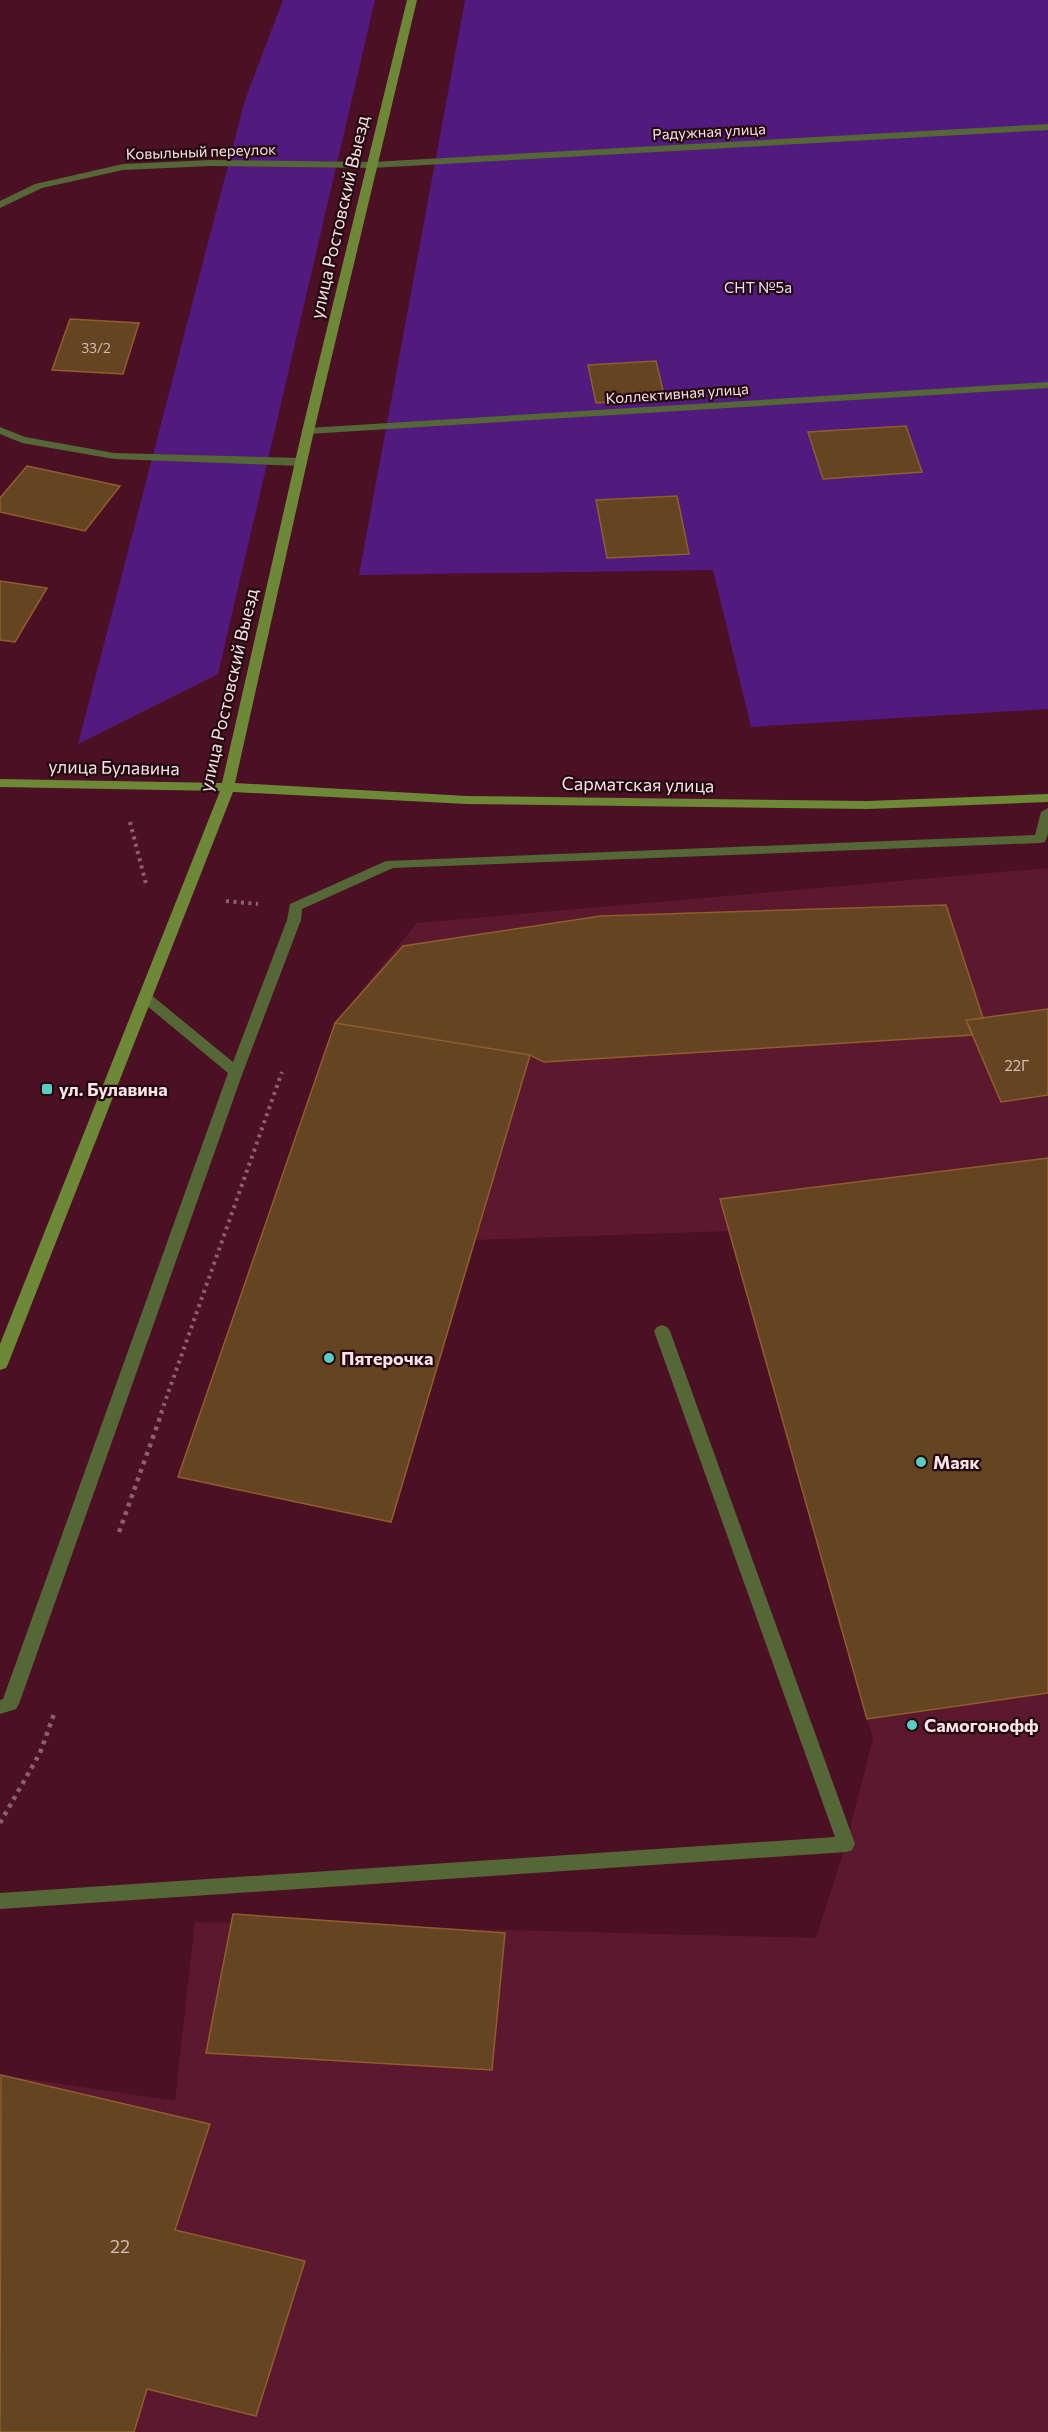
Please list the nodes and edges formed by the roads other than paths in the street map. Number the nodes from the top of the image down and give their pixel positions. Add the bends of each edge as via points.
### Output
1 (412, 0) edge
2 (1048, 127) edge
3 (372, 165) junction
4 (0, 205) edge
5 (1048, 385) edge
6 (0, 430) edge
7 (308, 431) junction
8 (301, 462) junction
9 (0, 783) edge
10 (228, 787) junction
11 (1048, 798) edge
12 (1048, 812) edge
13 (145, 997) junction
14 (236, 1072) junction
15 (662, 1331) dead end
16 (0, 1364) edge
17 (0, 1707) edge
18 (0, 1901) edge

1 - 3 main road, улица Ростовский Выезд
2 - 3 street, Радужная улица
3 - 4 street, Ковыльный переулок via 211,163 123,167 39,186
3 - 7 main road, улица Ростовский Выезд
5 - 7 street, Коллективная улица
6 - 8 street via 22,440 114,456
7 - 8 main road, улица Ростовский Выезд
8 - 10 main road, улица Ростовский Выезд
9 - 10 main road, улица Булавина
10 - 11 main road, Сарматская улица via 467,800 832,805
10 - 13 main road, улица Ростовский Выезд
12 - 14 street via 1040,839 391,864 295,907 294,920
13 - 14 street
13 - 16 main road, улица Ростовский Выезд
14 - 17 street via 10,1704
15 - 18 street via 846,1844

